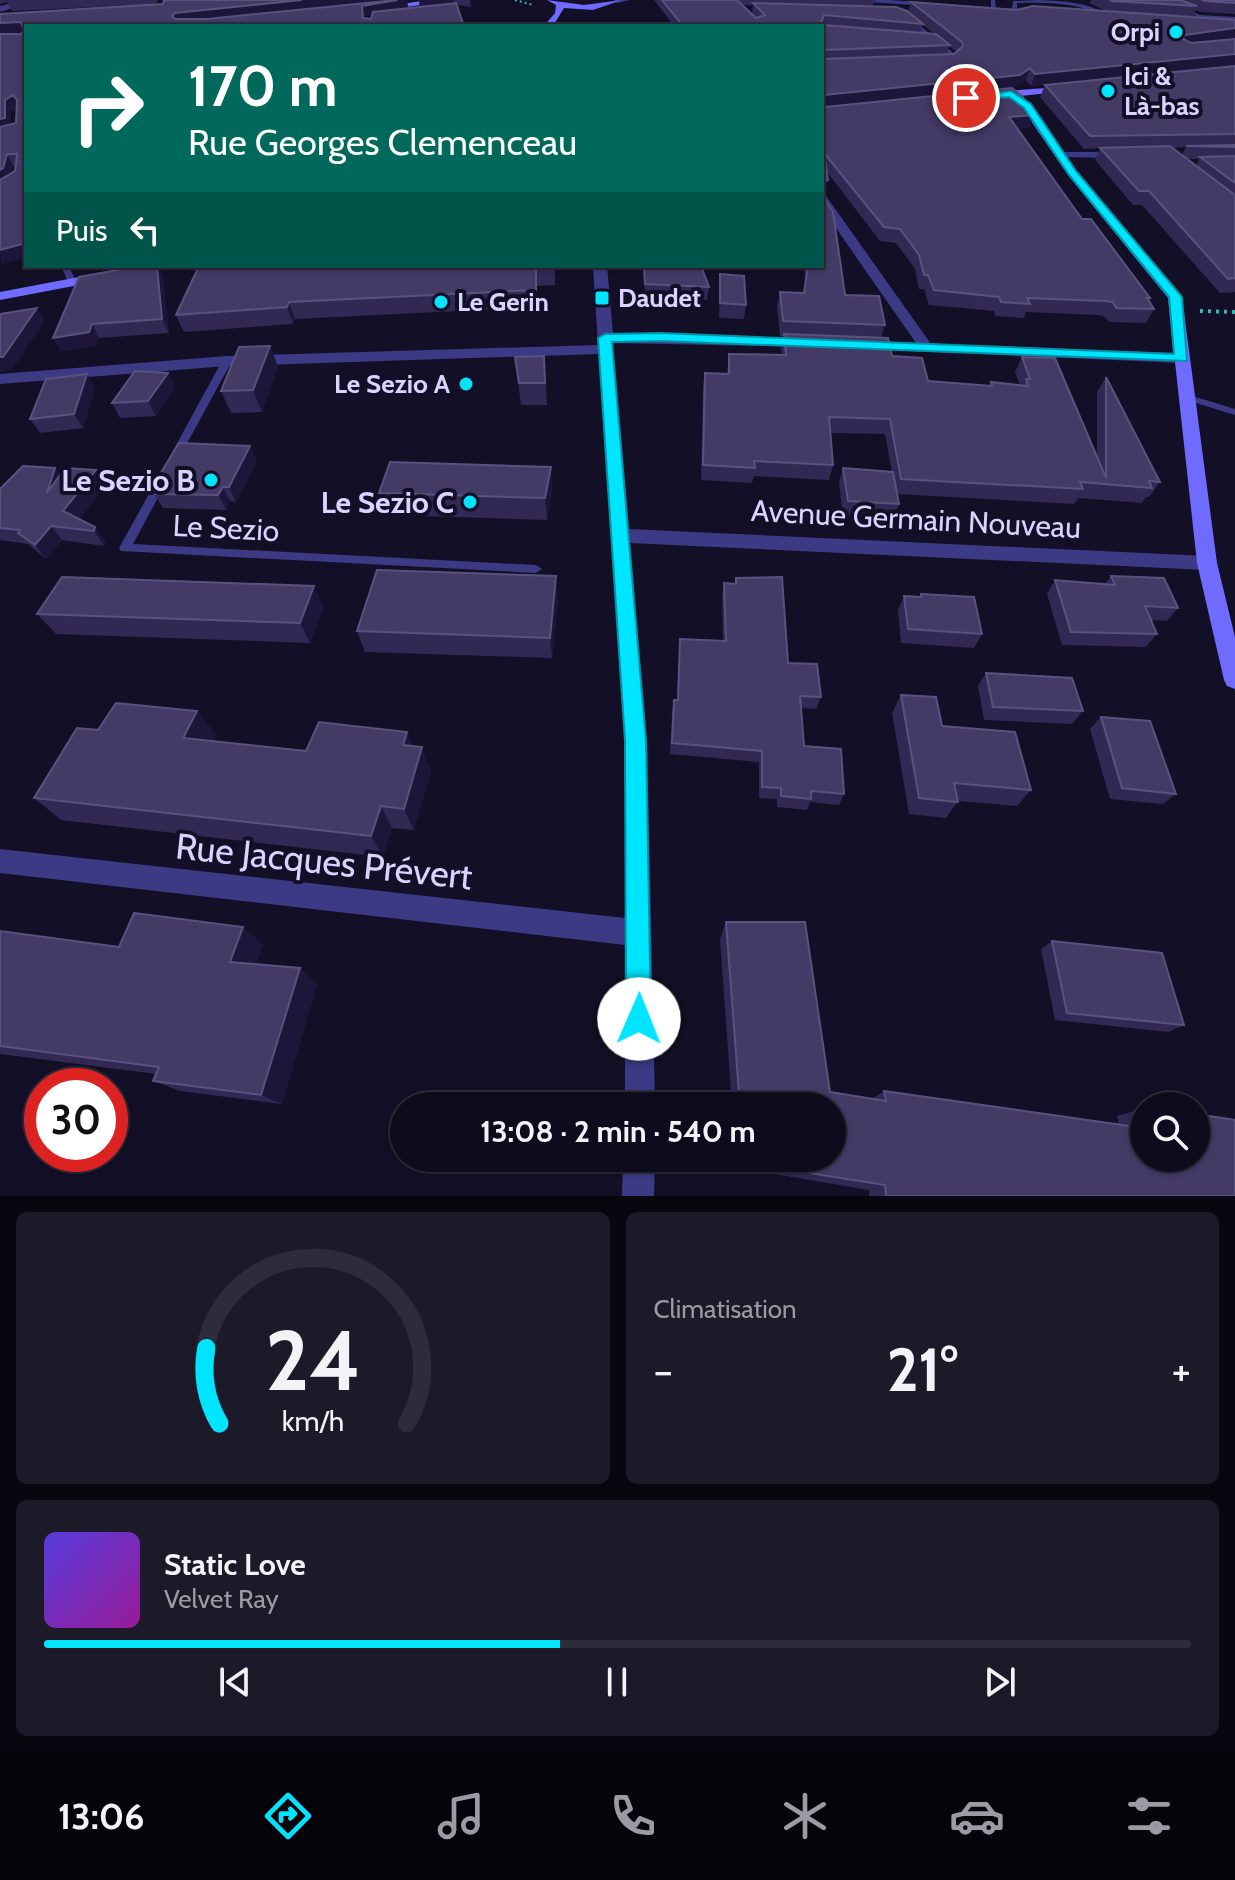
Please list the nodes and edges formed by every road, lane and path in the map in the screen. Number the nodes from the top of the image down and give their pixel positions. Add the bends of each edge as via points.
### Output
1 (10, 0) edge
2 (35, 0) edge
3 (454, 0) edge
4 (539, 0) edge
5 (618, 0) edge
6 (626, 0) edge
7 (844, 0) edge
8 (864, 0) edge
9 (1155, 0) edge
10 (555, 2) edge
11 (392, 3) edge
12 (994, 4) edge
13 (0, 7) edge
14 (372, 8) edge
15 (590, 8) junction
16 (18, 17) edge
17 (1120, 17) edge
18 (0, 18) edge
19 (571, 18) dead end
20 (908, 18) edge
21 (1235, 19) edge
22 (1201, 20) junction
23 (1190, 22) edge
24 (550, 24) edge
25 (1235, 26) edge
26 (922, 40) edge
27 (937, 41) junction
28 (935, 62) edge
29 (1083, 87) edge
30 (1136, 154) edge
31 (1061, 155) junction
32 (824, 202) edge
33 (66, 268) edge
34 (149, 268) edge
35 (600, 268) edge
36 (73, 284) junction
37 (0, 296) edge
38 (1179, 310) junction
39 (1235, 312) edge
40 (605, 344) junction
41 (927, 349) junction
42 (1182, 358) junction
43 (227, 361) junction
44 (0, 379) edge
45 (1186, 397) junction
46 (1235, 412) edge
47 (622, 536) junction
48 (1207, 563) junction
49 (536, 569) dead end
50 (1235, 680) edge
51 (0, 861) edge
52 (640, 933) junction
53 (640, 1092) edge
54 (639, 1172) edge
55 (638, 1196) edge

1 - 13 street
2 - 13 street
3 - 11 street via 415,8
4 - 10 street
5 - 6 street
5 - 15 street
7 - 8 street
8 - 12 street
9 - 22 lane
10 - 15 street
10 - 24 street via 559,13
11 - 14 street
12 - 17 street
15 - 19 street
16 - 18 street
20 - 27 lane
21 - 22 lane
22 - 23 street
22 - 25 street
26 - 27 lane
27 - 28 lane via 954,56
29 - 31 street via 1004,94 1027,106
30 - 31 street
31 - 38 street via 1175,297
32 - 41 street
33 - 36 lane
34 - 36 street
35 - 40 street
36 - 37 street
38 - 39 path
38 - 42 street
40 - 41 street via 661,337
40 - 43 street
40 - 47 street
41 - 42 street
42 - 45 street
43 - 44 street
43 - 49 lane, Le Sezio via 125,548
45 - 46 lane
45 - 48 street
47 - 48 street, Avenue Germain Nouveau
47 - 52 street via 636,741
48 - 50 street
51 - 52 street, Rue Jacques Prévert
52 - 53 street
54 - 55 street

